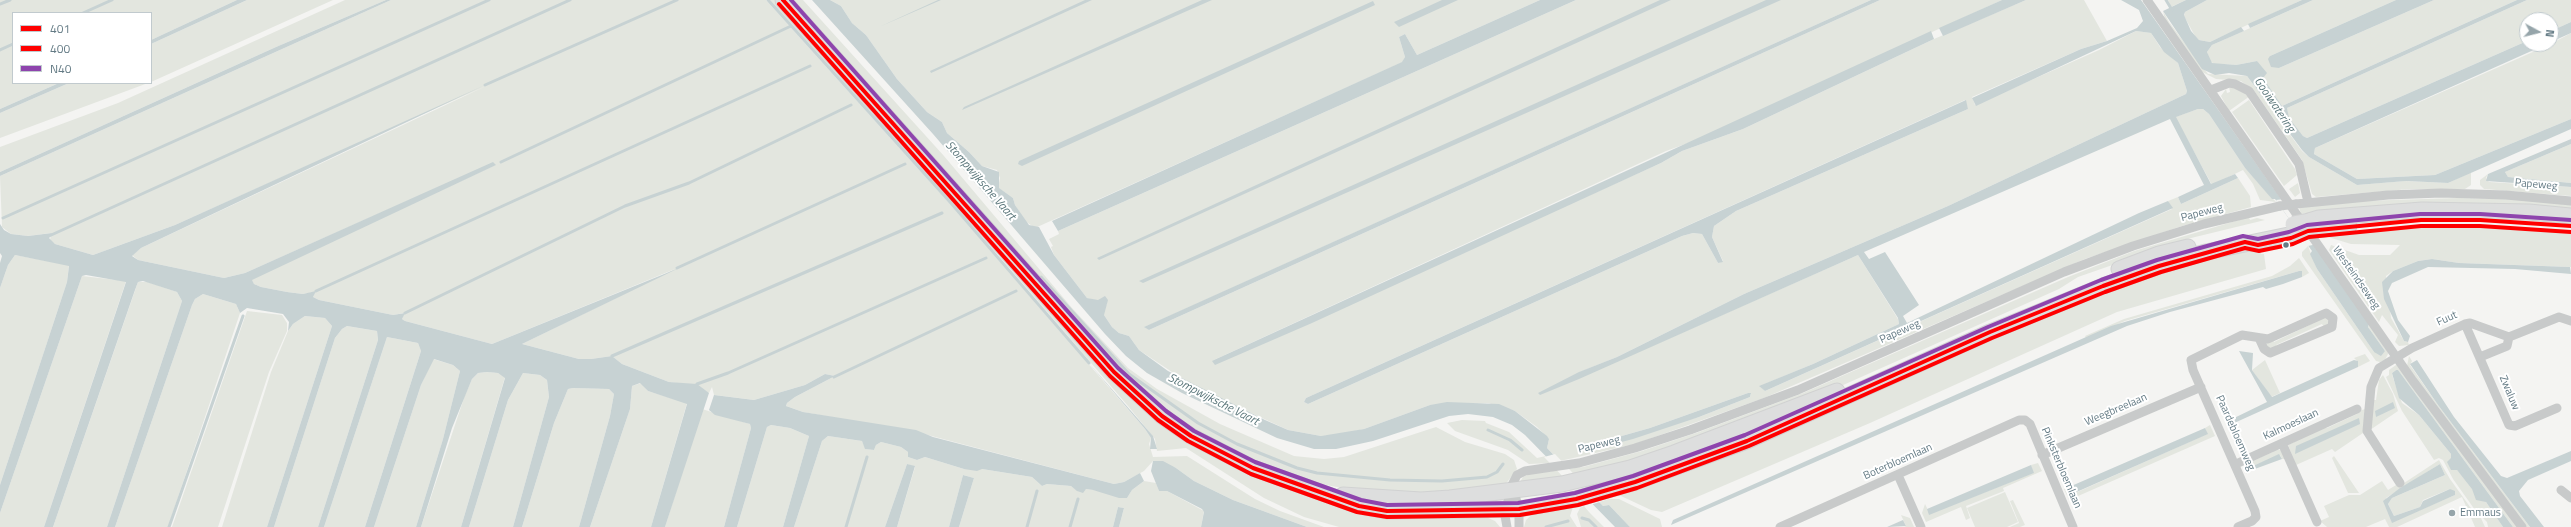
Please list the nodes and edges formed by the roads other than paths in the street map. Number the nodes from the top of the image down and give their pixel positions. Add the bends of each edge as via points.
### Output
1 (784, 0) edge
2 (2148, 0) edge
3 (2211, 90) junction
4 (2571, 201) edge
5 (2308, 202) junction
6 (2571, 216) edge
7 (2312, 226) junction
8 (2571, 226) edge
9 (2295, 228) junction
10 (2571, 321) edge
11 (2465, 324) junction
12 (2509, 337) junction
13 (2259, 338) junction
14 (2397, 356) junction
15 (2480, 357) junction
16 (2201, 387) junction
17 (2557, 408) dead end
18 (2357, 409) dead end
19 (2025, 420) joint
20 (2282, 443) junction
21 (2042, 455) junction
22 (2236, 464) junction
23 (1898, 475) junction
24 (2400, 483) dead end
25 (2561, 490) dead end
26 (1512, 491) junction
27 (1328, 494) junction
28 (2571, 498) edge
29 (1512, 510) junction
30 (2317, 522) dead end
31 (1507, 527) edge
32 (1519, 527) edge
33 (1780, 527) edge
34 (1921, 527) edge
35 (2073, 527) edge
36 (2238, 527) edge
37 (2522, 527) edge

1 - 27 main road via 1138,396 1191,436 1228,457 1278,478
2 - 3 street, Westeindseweg
3 - 5 street via 2229,83 2249,91 2299,164
3 - 14 street, Westeindseweg
4 - 5 street, Papeweg via 2441,193
5 - 26 street, Papeweg, bridge via 2204,224 2133,246 2064,272 1798,390 1635,448 1565,465 1525,471 1513,481
6 - 7 main road via 2529,212 2422,210 2319,218
7 - 8 main road via 2421,220 2480,220
7 - 9 main road, bridge
9 - 26 main road via 2159,254 2088,281 1868,378 1752,425 1630,468 1562,484
9 - 29 main road via 2159,266 2103,286 1990,332 1747,441 1664,472 1576,499
10 - 12 street via 2559,316
11 - 12 street, Fuut via 2470,323
11 - 14 street, Fuut
11 - 15 street, Zwaluw
12 - 15 street via 2507,346
13 - 13 street via 2264,349 2270,353 2332,327 2333,318 2326,313 2268,339
13 - 16 street, Paardebloemweg via 2242,335 2191,360
14 - 24 street, Fuut via 2379,368 2373,378 2367,431
14 - 37 street, Westeindseweg
15 - 17 street, Zwaluw via 2509,424 2515,426
16 - 21 street, Weegbreelaan
16 - 22 street, Paardebloemweg
18 - 20 street, Kalmoeslaan
19 - 21 street, Pinksterbloemlaan via 2030,424
19 - 23 street, Boterbloemlaan via 2019,420
20 - 22 street, Kalmoeslaan
20 - 30 street
21 - 35 street, Pinksterbloemlaan
22 - 36 street, Paardebloemweg via 2256,517
23 - 33 street, Boterbloemlaan
23 - 34 street
25 - 28 street
26 - 27 main road via 1420,500
26 - 29 street
26 - 29 street
27 - 29 main road via 1359,506 1387,512
29 - 31 street
29 - 32 street

